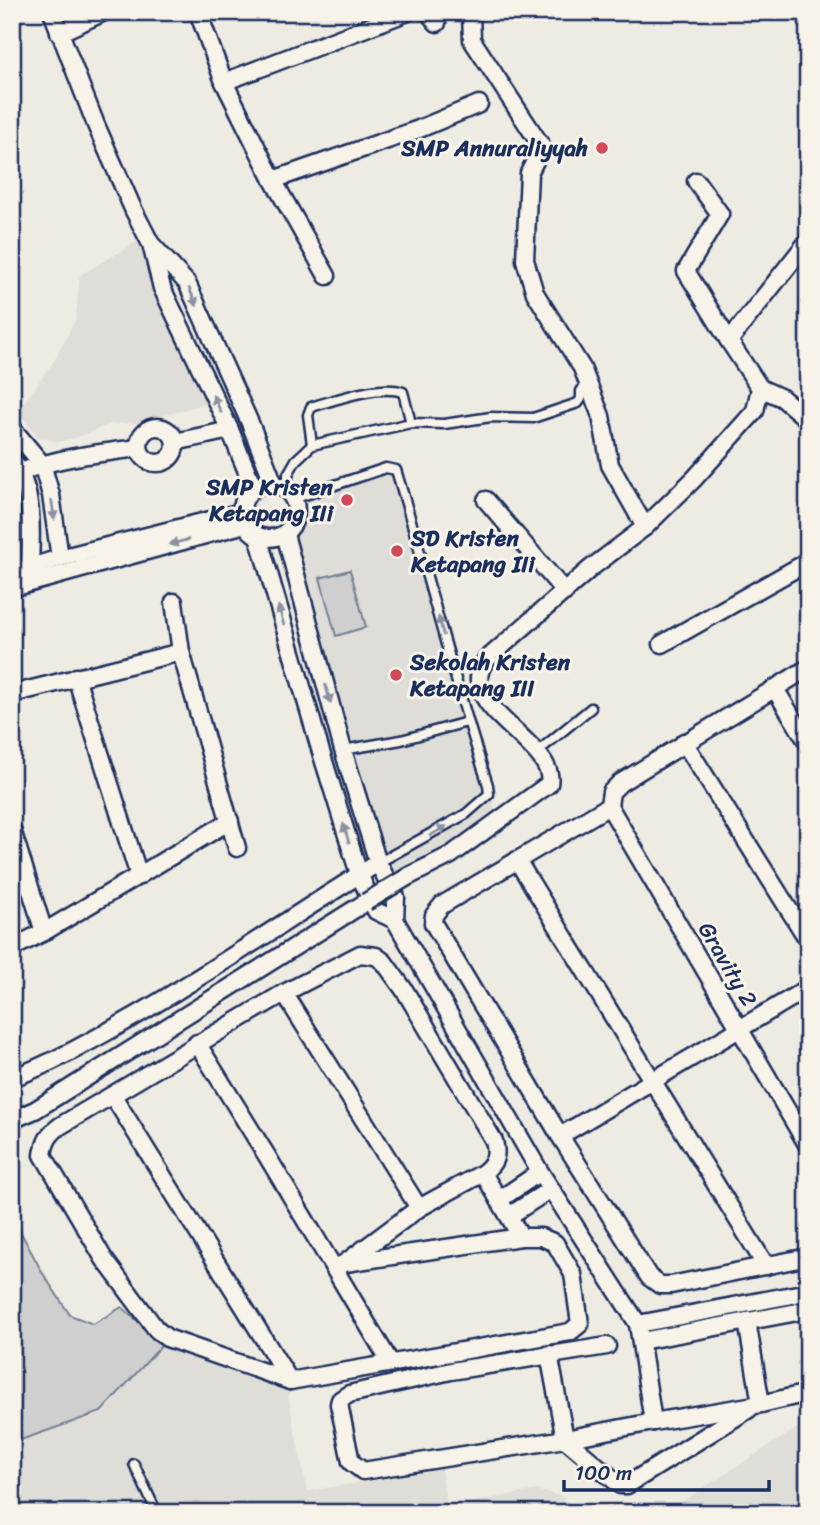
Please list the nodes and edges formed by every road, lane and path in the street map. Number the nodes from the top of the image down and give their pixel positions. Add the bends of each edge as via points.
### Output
1 (52, 12) edge
2 (104, 12) edge
3 (198, 12) edge
4 (408, 12) edge
5 (471, 12) edge
6 (59, 33) junction
7 (224, 82) junction
8 (479, 104) dead end
9 (273, 180) junction
10 (696, 181) dead end
11 (808, 241) edge
12 (151, 244) junction
13 (327, 276) dead end
14 (729, 341) junction
15 (588, 384) junction
16 (760, 388) junction
17 (808, 420) edge
18 (411, 423) junction
19 (12, 428) edge
20 (230, 430) junction
21 (175, 442) junction
22 (312, 445) junction
23 (139, 448) junction
24 (42, 464) junction
25 (17, 466) edge
26 (254, 489) junction
27 (285, 492) junction
28 (486, 500) dead end
29 (244, 518) junction
30 (645, 527) junction
31 (285, 534) junction
32 (258, 536) junction
33 (60, 558) junction
34 (808, 566) edge
35 (30, 568) junction
36 (12, 573) edge
37 (12, 588) edge
38 (565, 592) junction
39 (174, 602) dead end
40 (662, 644) dead end
41 (181, 652) junction
42 (808, 668) edge
43 (76, 677) junction
44 (775, 689) junction
45 (12, 694) edge
46 (591, 708) dead end
47 (467, 722) junction
48 (684, 742) junction
49 (808, 743) edge
50 (343, 750) junction
51 (536, 753) junction
52 (609, 806) junction
53 (230, 821) junction
54 (12, 830) edge
55 (237, 848) dead end
56 (517, 860) junction
57 (378, 863) junction
58 (359, 874) junction
59 (139, 876) junction
60 (395, 920) junction
61 (44, 932) junction
62 (808, 940) edge
63 (12, 948) edge
64 (808, 988) edge
65 (284, 993) junction
66 (740, 1028) junction
67 (197, 1043) junction
68 (12, 1078) edge
69 (653, 1080) junction
70 (113, 1096) junction
71 (12, 1120) edge
72 (560, 1136) junction
73 (808, 1146) edge
74 (483, 1172) junction
75 (540, 1172) junction
76 (551, 1189) junction
77 (499, 1200) junction
78 (419, 1208) junction
79 (509, 1216) junction
80 (521, 1237) junction
81 (808, 1257) edge
82 (340, 1266) junction
83 (766, 1266) junction
84 (808, 1292) edge
85 (808, 1310) edge
86 (747, 1321) junction
87 (638, 1324) junction
88 (641, 1341) junction
89 (607, 1346) dead end
90 (549, 1354) junction
91 (390, 1362) junction
92 (290, 1381) junction
93 (808, 1393) edge
94 (758, 1405) junction
95 (653, 1422) junction
96 (565, 1439) junction
97 (134, 1464) dead end
98 (157, 1513) edge

1 - 6 street
2 - 6 street
3 - 7 street
4 - 7 street
5 - 15 street via 472,40 542,147 528,173 526,260 535,293
6 - 12 street
7 - 9 street
8 - 9 street
9 - 13 street
10 - 14 street via 720,214 686,271
11 - 14 street
20 -> 12 street via 162,289
12 -> 27 street via 187,283
14 - 16 street
15 - 18 lane via 578,403 533,418
15 - 30 street via 601,416 610,465
16 - 17 street via 782,398
16 - 30 street via 755,411
18 - 22 lane
18 - 22 lane via 403,392 362,394 311,407
19 - 24 street
20 - 21 street
20 - 26 street
21 - 23 street via 170,432 154,427 144,432
21 - 23 street via 171,458 161,463 144,458
22 - 27 lane via 296,460
23 - 24 street
24 - 25 street
24 -> 33 street
25 - 35 street via 30,507
26 - 27 street via 263,485
26 - 29 street via 245,499
27 - 31 street via 296,519
47 -> 27 lane via 396,470 386,468
28 - 38 street
29 - 32 street
29 - 33 street
29 -> 37 street
30 - 38 street
31 - 32 street
31 -> 50 street
58 -> 32 street
33 - 35 street
34 - 40 street via 802,565
35 - 36 street
38 - 51 street via 486,660 479,674 491,708
39 - 41 street
41 - 43 street
41 - 53 street
42 - 44 street
43 - 45 street
43 - 59 street
44 - 48 street
44 - 49 street
46 - 51 lane
47 - 50 lane
57 -> 47 lane via 466,814 489,794
48 - 52 street via 614,787
48 - 62 street
50 - 57 street
51 - 71 street, bridge via 549,784 451,855 409,876 35,1110
52 - 56 street
52 - 66 street, Gravity 2
53 - 55 street
53 - 59 street
54 - 61 street
56 - 69 street
56 - 72 street via 442,905 433,923
57 - 58 street
57 - 60 street via 396,897
58 - 60 street via 376,911
58 - 68 street via 182,988 86,1044
59 - 61 street
60 - 75 street
61 - 63 street
64 - 66 street
65 - 67 street
65 - 74 street via 360,954 384,962 494,1141 496,1156
65 - 78 street
66 - 69 street
66 - 73 street, Gravity 2
67 - 70 street
67 - 82 street
69 - 72 street
69 - 83 street
70 - 92 street
70 - 92 street via 49,1134 43,1155 104,1259 167,1338
72 - 83 street via 657,1283 671,1285
74 - 77 street
74 - 78 street
75 - 76 street
75 - 77 street
76 - 79 street
76 - 87 street
77 - 79 street
78 - 82 street
79 - 80 street
80 - 82 street
80 - 91 street via 550,1239 559,1250 573,1274 580,1324 576,1329
81 - 83 street
82 - 91 street
84 - 87 street
85 - 86 street
86 - 88 street
86 - 94 street
87 - 88 street
88 - 95 street
89 - 90 street
90 - 96 street
90 - 96 street via 349,1394 340,1404 351,1462 363,1471
91 - 92 street
93 - 94 street
94 - 95 street
94 - 96 street via 624,1486
95 - 96 street
97 - 98 lane

